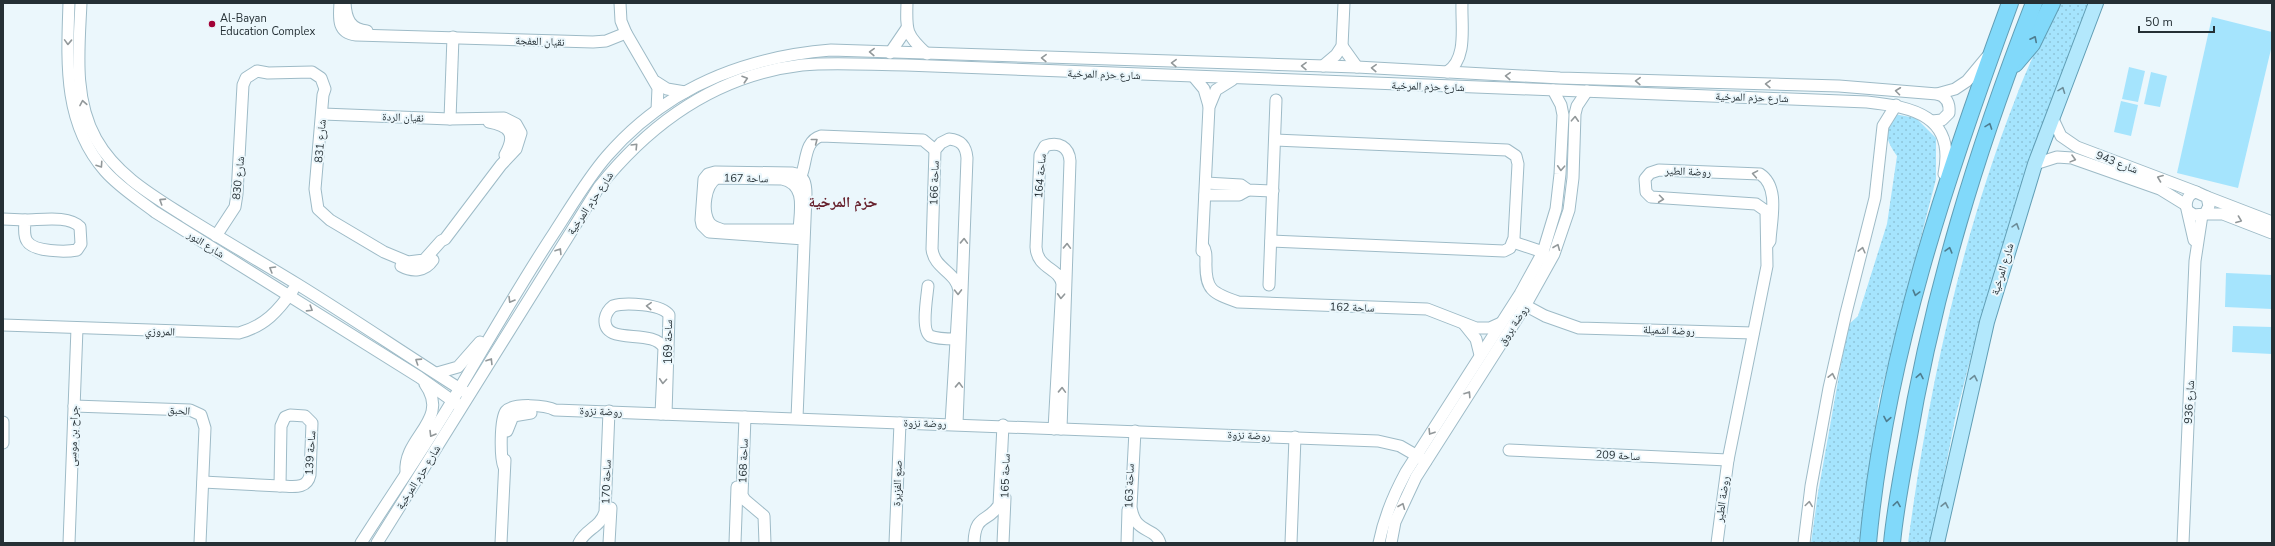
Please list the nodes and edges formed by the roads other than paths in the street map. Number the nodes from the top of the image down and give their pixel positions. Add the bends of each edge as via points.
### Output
1 (69, 3) edge
2 (81, 3) edge
3 (340, 3) edge
4 (344, 3) edge
5 (620, 3) edge
6 (907, 3) edge
7 (1344, 3) edge
8 (1462, 3) edge
9 (2010, 3) edge
10 (2034, 3) edge
11 (2052, 3) edge
12 (2096, 3) edge
13 (906, 28) junction
14 (626, 33) junction
15 (382, 35) junction
16 (453, 37) junction
17 (1342, 46) junction
18 (1993, 50) junction
19 (890, 52) junction
20 (927, 54) junction
21 (1460, 54) junction
22 (1323, 66) junction
23 (1357, 67) junction
24 (2010, 69) junction
25 (1447, 72) junction
26 (1476, 74) junction
27 (1194, 77) junction
28 (1233, 79) junction
29 (656, 82) junction
30 (1553, 90) junction
31 (1588, 90) junction
32 (685, 92) junction
33 (1937, 94) junction
34 (323, 95) joint
35 (1276, 100) dead end
36 (1896, 105) junction
37 (1209, 107) junction
38 (657, 110) junction
39 (323, 114) junction
40 (2052, 117) junction
41 (450, 119) junction
42 (1932, 121) junction
43 (1275, 140) junction
44 (936, 150) junction
45 (2035, 164) junction
46 (801, 176) junction
47 (1206, 183) junction
48 (1771, 187) junction
49 (1248, 190) junction
50 (1273, 191) junction
51 (2196, 192) junction
52 (1205, 195) junction
53 (2208, 197) junction
54 (1759, 204) junction
55 (2187, 208) junction
56 (2204, 214) junction
57 (3, 219) edge
58 (25, 220) junction
59 (2272, 222) edge
60 (342, 227) joint
61 (2272, 233) edge
62 (802, 235) junction
63 (216, 236) junction
64 (1271, 241) junction
65 (1768, 244) junction
66 (1512, 245) junction
67 (1928, 248) junction
68 (1541, 256) junction
69 (2195, 261) junction
70 (1067, 262) junction
71 (963, 264) junction
72 (1048, 269) junction
73 (947, 273) junction
74 (297, 284) junction
75 (1269, 285) dead end
76 (928, 286) dead end
77 (289, 296) junction
78 (1523, 300) junction
79 (501, 317) junction
80 (1501, 323) junction
81 (1464, 324) junction
82 (3, 325) edge
83 (77, 328) junction
84 (670, 330) junction
85 (1753, 333) junction
86 (650, 338) junction
87 (956, 339) junction
88 (1480, 355) junction
89 (437, 373) junction
90 (419, 377) junction
91 (464, 391) junction
92 (456, 403) junction
93 (74, 406) junction
94 (612, 411) junction
95 (664, 414) junction
96 (742, 416) junction
97 (794, 418) junction
98 (3, 422) edge
99 (900, 423) junction
100 (954, 424) junction
101 (1005, 426) junction
102 (1058, 429) junction
103 (1133, 431) junction
104 (1295, 437) junction
105 (3, 443) edge
106 (1509, 450) dead end
107 (1421, 458) junction
108 (1728, 460) junction
109 (406, 472) junction
110 (203, 482) junction
111 (280, 486) junction
112 (754, 507) junction
113 (983, 518) junction
114 (736, 519) junction
115 (1004, 527) junction
116 (1145, 530) junction
117 (589, 531) junction
118 (1127, 542) edge
119 (69, 543) edge
120 (200, 543) edge
121 (361, 543) edge
122 (377, 543) edge
123 (501, 543) edge
124 (579, 543) edge
125 (609, 543) edge
126 (735, 543) edge
127 (765, 543) edge
128 (895, 543) edge
129 (974, 543) edge
130 (1003, 543) edge
131 (1160, 543) edge
132 (1291, 543) edge
133 (1379, 543) edge
134 (1391, 543) edge
135 (1716, 543) edge
136 (1804, 543) edge
137 (1868, 543) edge
138 (1892, 543) edge
139 (1937, 543) edge
140 (2183, 543) edge

1 -> 77 street, شارع النور via 67,59 74,114 86,144 105,171 155,212
63 -> 2 street, شارع النور via 132,181 96,139 85,112 79,82
3 - 15 street, نقيان العفجة via 339,22 346,33
4 - 15 street, نقيان العفجة via 350,25 359,30
5 - 14 street via 621,21
6 - 13 street
7 - 17 street
8 - 21 street
9 - 18 highway
10 - 24 highway
24 -> 11 highway via 2032,44
40 -> 12 main road, شارع المرخية
13 - 19 street via 900,41
13 - 20 street
14 - 16 street, نقيان العفجة via 606,41 593,42
14 - 29 street
15 - 16 street, نقيان العفجة
16 - 41 street
17 - 22 street
17 - 23 street
18 - 33 street, شارع حزم المرخية via 1967,81 1955,89
18 - 67 highway
19 - 20 street, شارع حزم المرخية
19 -> 32 street, شارع حزم المرخية via 831,50 761,60 724,73
22 -> 20 street, شارع حزم المرخية
21 - 25 street via 1457,63
21 - 26 street
22 - 23 street, شارع حزم المرخية
25 -> 23 street, شارع حزم المرخية
138 -> 24 highway via 1913,412 1948,252 1974,166
25 - 26 street, شارع حزم المرخية
33 -> 26 street, شارع حزم المرخية via 1839,86
27 - 28 street, شارع حزم المرخية
27 - 37 street, ساحة 162 via 1204,89
91 -> 27 street, شارع حزم المرخية via 599,187 618,164 641,139 666,119 699,98 723,87 762,74 802,66 833,64
28 - 30 street, شارع حزم المرخية
28 - 37 street, ساحة 162 via 1216,90
29 - 32 street via 667,89
29 - 38 street via 659,94
30 - 31 street, شارع حزم المرخية
30 -> 68 street via 1563,115 1560,174 1556,209
31 - 36 street, شارع حزم المرخية via 1838,100
78 -> 31 street, روضة بروق via 1545,273 1563,232 1572,184 1575,114 1577,106
32 - 38 street, شارع حزم المرخية
33 - 42 street via 1946,98 1949,112 1942,120
34 - 39 street, شارع 831
34 - 63 street, شارع 830 via 325,89 321,78 312,72 268,73 257,76 250,83 243,116 235,207
35 - 43 street
36 - 42 street, شارع حزم المرخية via 1916,111
136 -> 36 street via 1811,486 1830,388 1877,190 1883,126
37 - 47 street, ساحة 162
38 -> 79 street, شارع حزم المرخية via 606,156
39 - 41 street, نقيان الردة
39 - 60 street, شارع 831 via 316,187 322,207
40 - 45 main road, شارع المرخية
51 -> 40 street, شارع 943 via 2071,144 2061,136
41 - 60 street, نقيان الردة via 483,119 500,124 510,134 511,143 501,165 445,239 428,256 417,262 408,262 384,252
42 - 67 street, شارع حزم المرخية via 1946,143 1947,161
43 - 50 street
43 - 66 street via 1510,151 1516,156 1518,164
46 -> 44 street via 810,145 814,139 821,136 923,140
71 -> 44 street, ساحة 166 via 966,151 958,141 949,139 941,143
44 - 73 street, ساحة 166 via 932,249 935,261
45 -> 55 street, شارع 943 via 2057,157 2072,158 2160,189
139 -> 45 main road, شارع المرخية via 1987,322
46 - 62 street, ساحة 167 via 806,188
46 - 62 street, ساحة 167 via 792,173 712,173 704,179 700,214 702,225 709,232
47 - 49 street via 1241,185
47 - 52 street, ساحة 162
48 - 54 street
48 -> 54 street, روضة الطير via 1760,174 1659,170 1650,173 1644,185 1651,197 1660,199
48 - 65 street, روضة الطير
49 - 50 street
49 - 52 street via 1239,195
50 - 64 street
51 - 53 street
51 - 55 street via 2188,196
52 - 81 street, ساحة 162 via 1201,273 1206,290 1222,303 1427,309
53 - 56 street via 2210,206
53 - 59 street
54 - 65 street, روضة الطير via 1766,211
55 - 56 street via 2194,215
55 - 69 street, شارع 936 via 2194,236
56 -> 61 street via 2223,214
56 - 69 street, شارع 936
57 - 58 street
58 - 58 street via 25,236 32,246 70,251 77,250 81,244 80,227 76,222
62 - 62 street, ساحة 167 via 723,230 713,226 706,213 709,184 722,177 782,179 791,182 798,188 801,197
62 - 97 street, ساحة 167
74 -> 63 street, شارع النور
64 - 66 street via 1504,252
64 - 75 street
65 - 85 street, روضة الطير via 1767,266
66 - 68 street
67 -> 137 highway via 1890,400
68 - 78 street via 1546,258 1543,268
69 - 140 street, شارع 936
70 - 72 street via 1058,268
70 -> 72 street, ساحة 164 via 1070,154 1063,146 1054,144 1045,146 1040,155 1036,240 1038,259
102 -> 70 street, ساحة 164
71 - 73 street
100 -> 71 street, ساحة 166
72 -> 102 street, ساحة 164 via 1060,278 1062,284
73 -> 87 street, ساحة 166 via 954,278 958,286
74 - 77 street, المروزي
89 -> 74 street, شارع النور
76 - 87 street via 925,326 927,332 932,337
77 - 83 street, المروزي via 263,324 239,333
77 -> 90 street, شارع النور
78 - 80 street, روضة بروق
78 - 85 street, روضة اشميلة via 1556,321 1578,328
107 -> 78 street, روضة بروق
79 - 89 street via 466,360 452,370
79 - 91 street, شارع حزم المرخية
80 - 81 street, ساحة 162 via 1483,329
80 - 88 street, روضة بروق
81 - 88 street via 1476,339
82 - 83 street, المروزي
83 - 93 street, جراح بن موسى
84 - 86 street
84 -> 86 street, ساحة 169 via 669,314 661,307 616,305 608,311 606,324 613,333
84 - 95 street, ساحة 169
85 - 108 street, روضة الطير
86 -> 95 street, ساحة 169 via 662,344 664,352
87 - 100 street, ساحة 166
88 -> 107 street, روضة بروق
89 - 91 street, شارع النور
90 - 92 street, شارع النور
90 - 109 street via 432,394 434,406 423,431 406,458
91 - 92 street, شارع حزم المرخية
92 -> 109 street, شارع حزم المرخية
92 - 122 street, شارع حزم المرخية
93 - 110 street, الحبق via 199,412 205,428
93 - 119 street, جراح بن موسى
94 - 95 street, روضة نزوة
94 - 117 street, ساحة 170 via 605,512 601,521
94 - 123 street, روضة نزوة via 555,410 519,406 506,412 502,428 504,467
94 - 125 street, ساحة 170
95 - 96 street, روضة نزوة
96 - 97 street, روضة نزوة
96 - 112 street, ساحة 168 via 743,498
96 - 114 street, ساحة 168
97 - 99 street, روضة نزوة
98 - 105 street
99 - 100 street, روضة نزوة
99 - 128 street, صنع الفزيرة
100 - 101 street, روضة نزوة
101 - 102 street, روضة نزوة
101 - 113 street, ساحة 165 via 999,505
101 - 115 street, ساحة 165
102 - 103 street, روضة نزوة
103 - 104 street, روضة نزوة
103 - 116 street, ساحة 163 via 1131,507 1135,522
103 - 118 street, ساحة 163
104 - 107 street, روضة نزوة via 1386,442
104 - 132 street
106 - 108 street, ساحة 209
107 - 133 street, روضة بروق via 1396,491
134 -> 107 street, روضة بروق via 1395,522
108 - 135 street, روضة الطير
109 - 121 street, شارع حزم المرخية
110 - 111 street, ساحة 139
110 - 120 street, الحبق
111 - 111 street, ساحة 139 via 303,486 309,479 312,423 305,416 290,415 283,420
112 - 114 street via 744,511
112 - 127 street, ساحة 168 via 761,512 764,519
113 - 115 street via 994,520
113 - 129 street, ساحة 165 via 975,528
114 - 126 street, ساحة 168
115 - 130 street, ساحة 165
116 - 118 street, ساحة 163 via 1134,532
116 - 131 street, ساحة 163 via 1157,536
117 - 124 street, ساحة 170
117 - 125 street via 602,536

